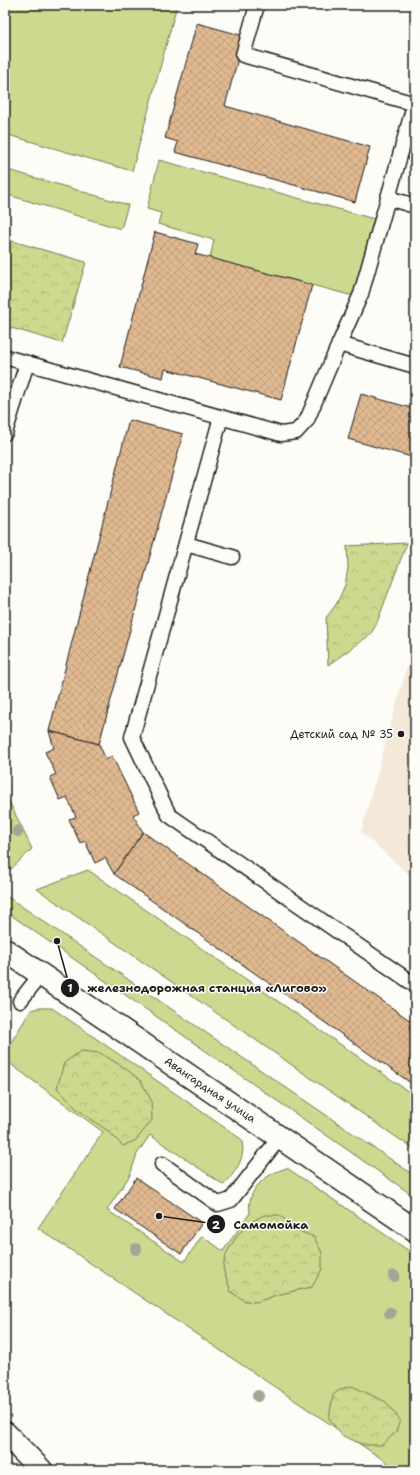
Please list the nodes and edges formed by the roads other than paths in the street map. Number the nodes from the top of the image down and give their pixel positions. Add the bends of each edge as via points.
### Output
1 (257, 5) edge
2 (415, 103) edge
3 (388, 198) junction
4 (415, 206) edge
5 (340, 344) junction
6 (5, 357) edge
7 (27, 364) junction
8 (415, 366) edge
9 (222, 417) junction
10 (5, 433) edge
11 (186, 544) junction
12 (232, 557) dead end
13 (5, 950) edge
14 (41, 974) junction
15 (415, 985) edge
16 (20, 1001) dead end
17 (280, 1137) junction
18 (162, 1164) dead end
19 (415, 1230) edge
20 (5, 1433) edge
21 (41, 1470) edge

1 - 2 lane via 243,55
2 - 3 lane
3 - 4 lane
3 - 5 lane via 361,294
5 - 8 lane
5 - 9 lane via 307,420 296,432 281,434
6 - 7 lane
7 - 9 lane
7 - 10 lane
9 - 11 lane
11 - 12 lane
11 - 15 lane via 132,735 169,815
13 - 14 street, Авангардная улица
14 - 16 lane
14 - 17 street, Авангардная улица
17 - 18 lane via 231,1200 218,1204
17 - 19 street, Авангардная улица
20 - 21 street

